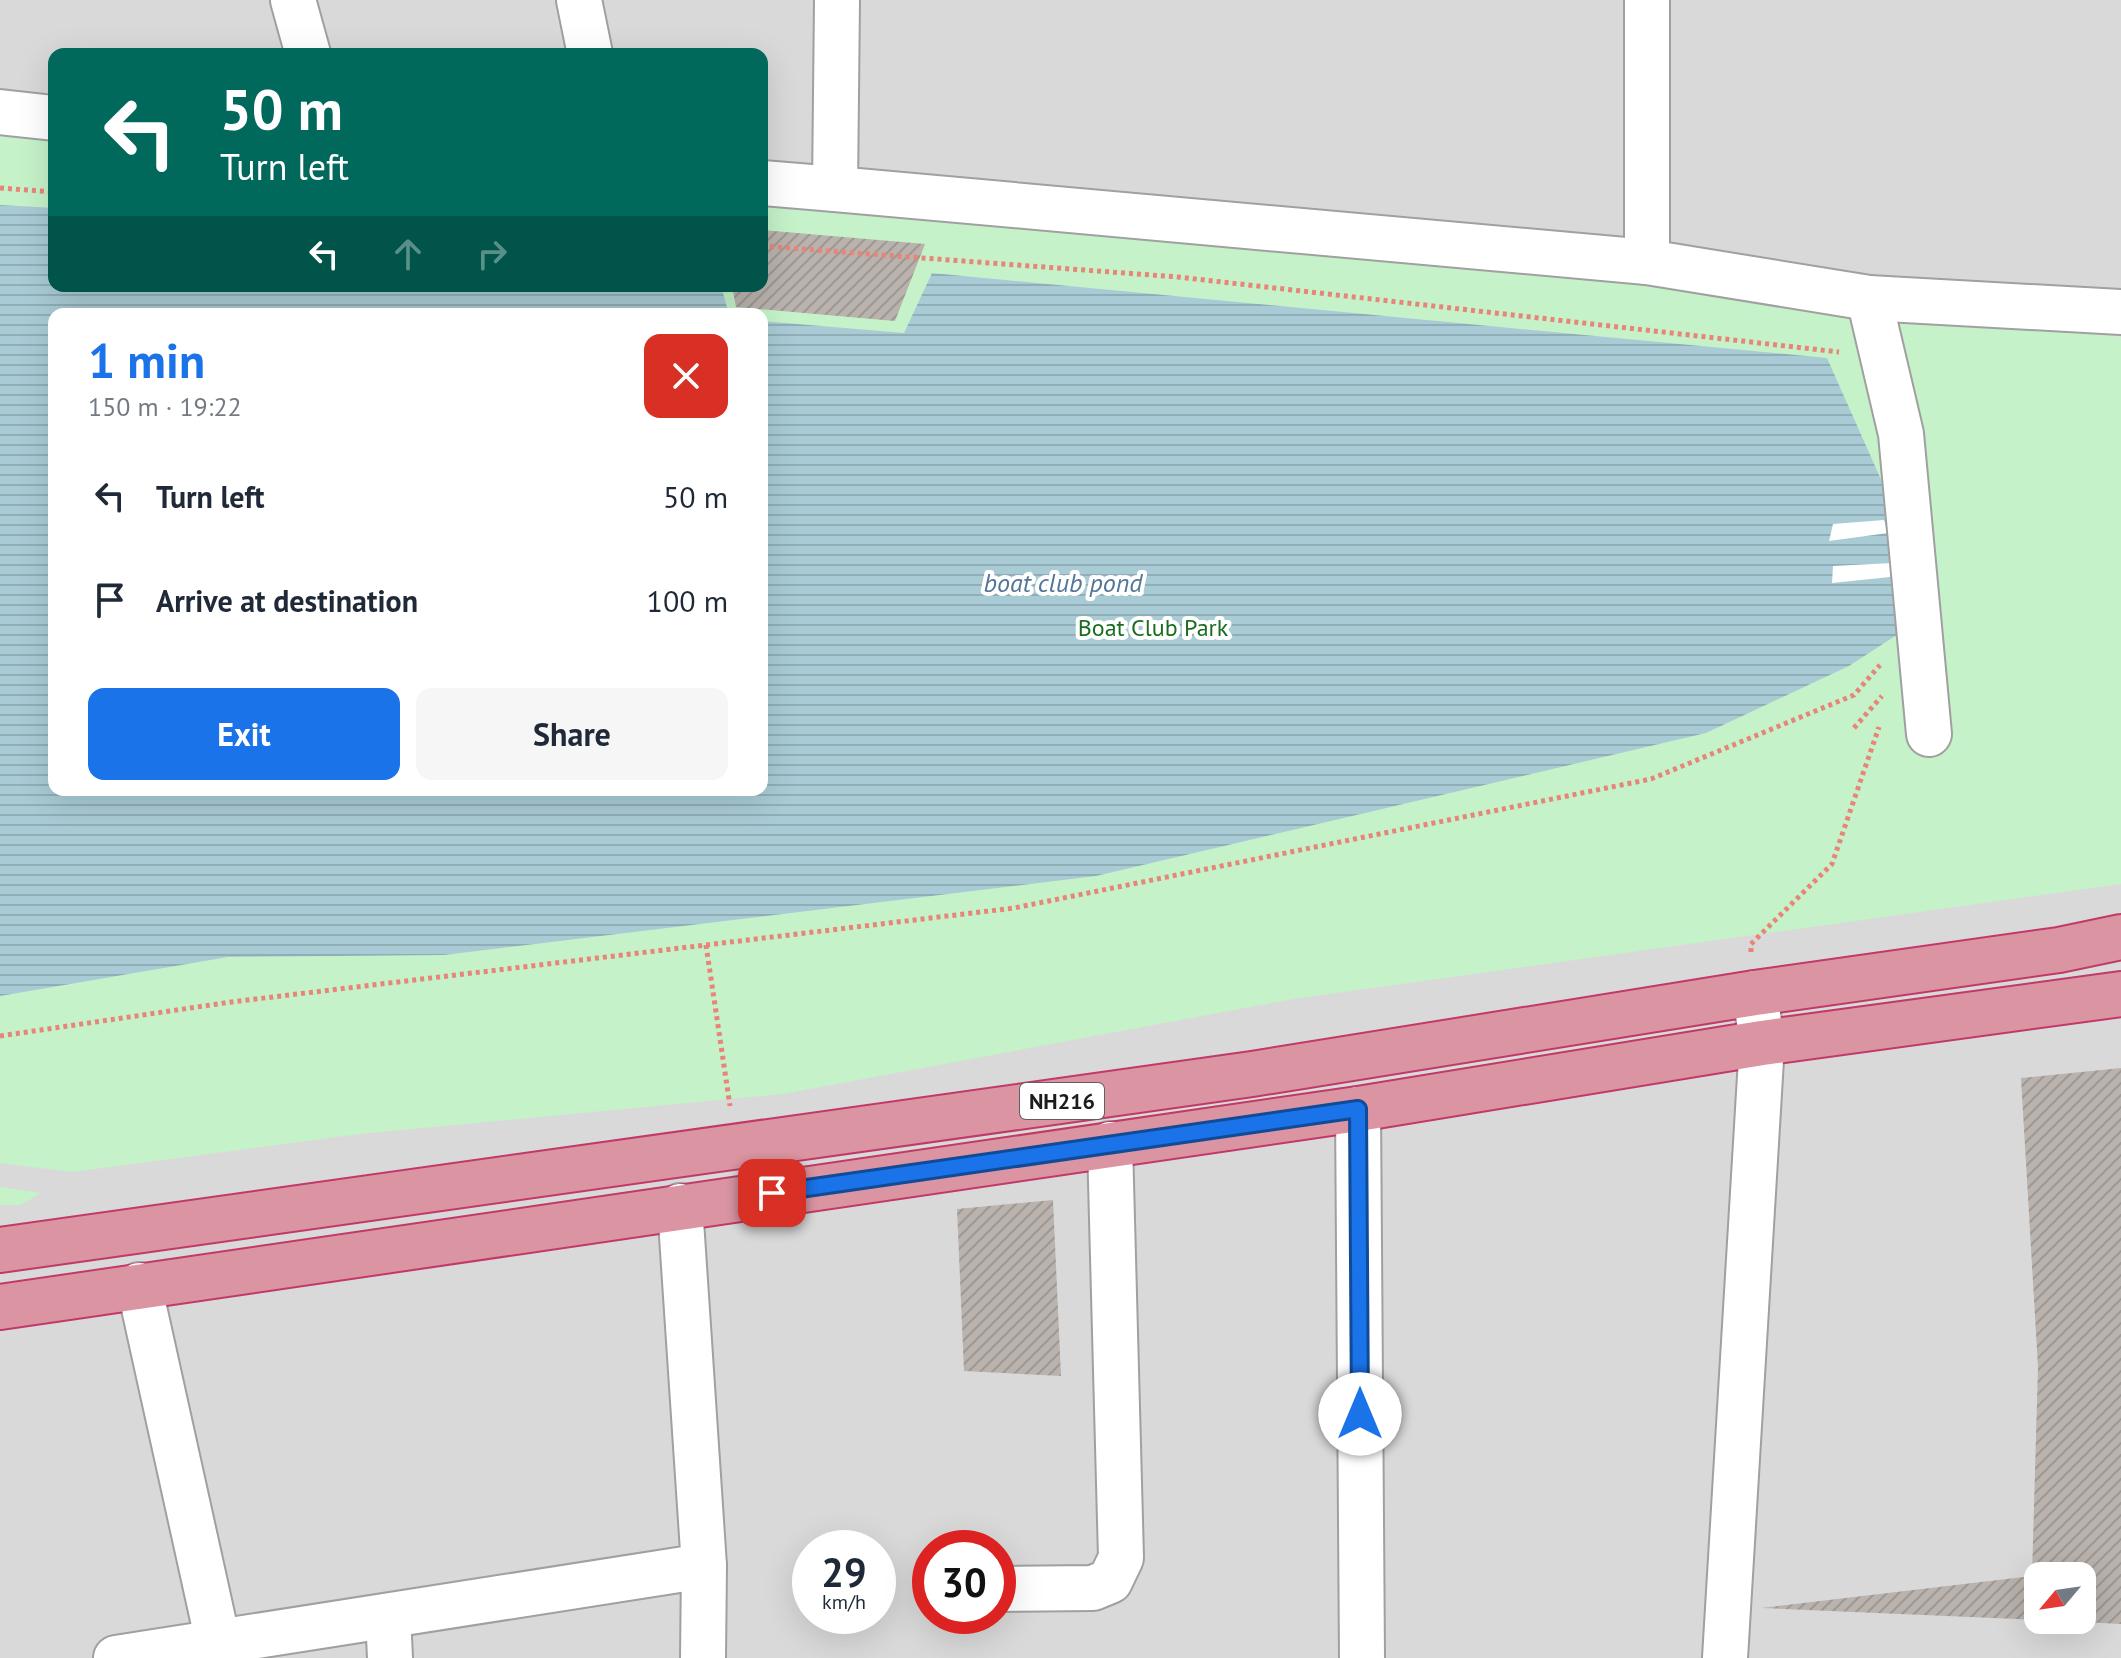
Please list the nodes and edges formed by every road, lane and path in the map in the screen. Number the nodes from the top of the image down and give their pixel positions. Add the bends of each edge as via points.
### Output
1 (293, 0) edge
2 (579, 0) edge
3 (837, 0) edge
4 (1647, 0) edge
5 (306, 48) edge
6 (589, 48) edge
7 (0, 112) edge
8 (48, 117) edge
9 (768, 183) edge
10 (0, 188) edge
11 (835, 189) junction
12 (48, 192) edge
13 (768, 246) edge
14 (1647, 262) junction
15 (1869, 298) junction
16 (2121, 312) edge
17 (1840, 352) dead end
18 (1883, 661) dead end
19 (1879, 727) dead end
20 (1929, 734) dead end
21 (2121, 937) edge
22 (706, 945) junction
23 (1755, 993) junction
24 (2121, 994) edge
25 (0, 1036) edge
26 (1762, 1043) junction
27 (1358, 1109) junction
28 (731, 1116) dead end
29 (1110, 1144) junction
30 (680, 1206) junction
31 (0, 1250) edge
32 (139, 1285) junction
33 (0, 1307) edge
34 (704, 1566) junction
35 (1016, 1589) edge
36 (389, 1637) edge
37 (218, 1642) junction
38 (116, 1658) edge
39 (703, 1658) edge
40 (1362, 1658) edge
41 (1725, 1658) edge

1 - 5 street
2 - 6 street
3 - 11 street
4 - 14 street
7 - 8 street
9 - 11 street
10 - 12 path
11 - 14 street
13 - 17 path via 1178,277
14 - 15 street
15 - 16 street
15 - 20 street via 1901,434
18 - 22 path via 1854,695 1651,779 1014,908
19 - 23 path via 1832,864 1751,944
21 - 23 highway, NH216
22 - 25 path via 231,1002
22 - 28 path
23 - 26 street
23 - 31 highway, NH216 via 1252,1074
24 - 26 highway, NH216
26 - 27 highway, NH216
26 - 41 street
27 - 29 highway, NH216
27 - 40 street
29 - 30 highway, NH216
29 - 35 street via 1121,1558 1110,1581 1093,1588
30 - 32 highway, NH216
30 - 34 street
32 - 33 highway, NH216
32 - 37 street
34 - 36 street
34 - 39 street
36 - 37 street
37 - 38 street

